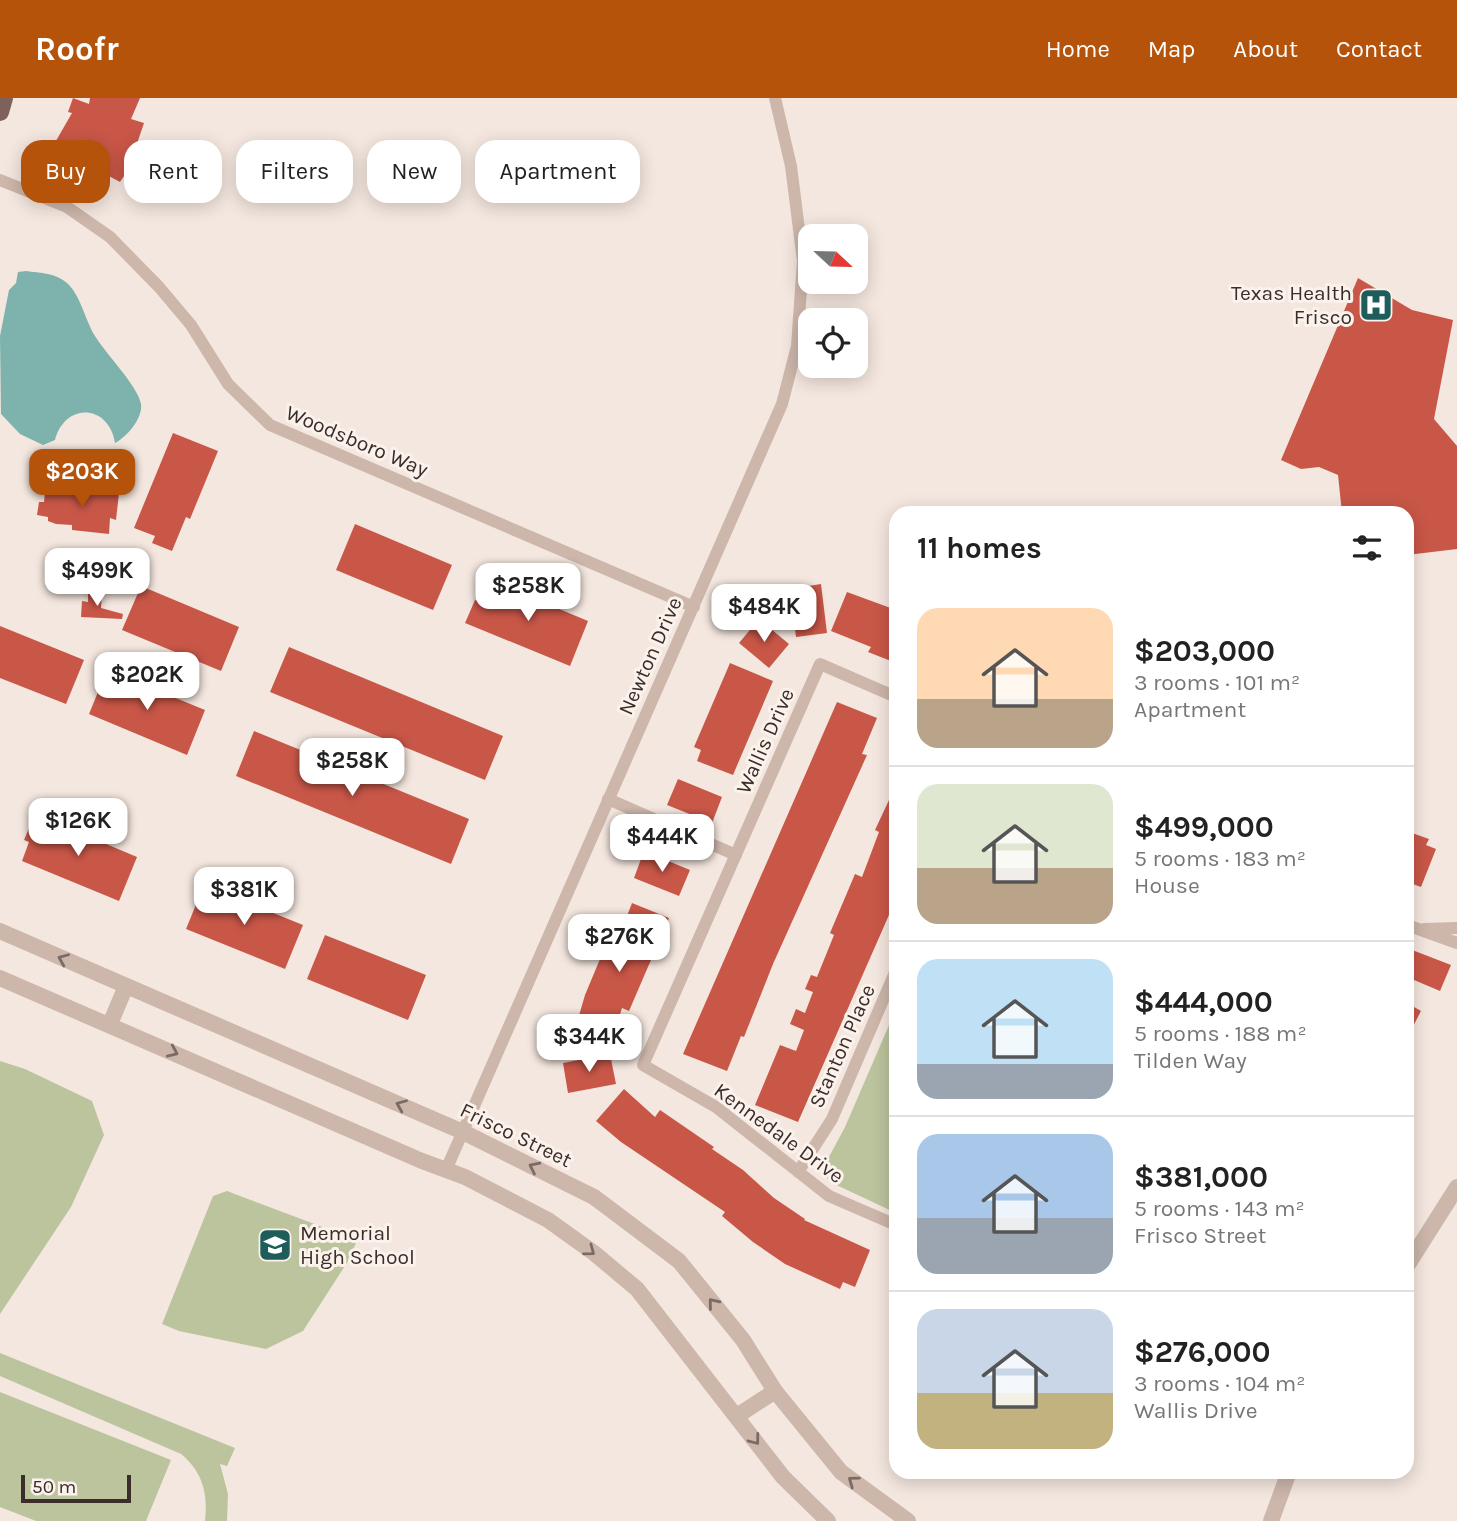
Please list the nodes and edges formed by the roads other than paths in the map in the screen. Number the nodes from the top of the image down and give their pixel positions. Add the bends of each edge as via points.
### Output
1 (4, 98) edge
2 (775, 98) edge
3 (0, 112) edge
4 (0, 180) edge
5 (694, 607) junction
6 (889, 694) edge
7 (608, 799) junction
8 (736, 855) junction
9 (1414, 927) edge
10 (1414, 928) edge
11 (1457, 928) edge
12 (0, 931) edge
13 (1457, 943) edge
14 (0, 978) edge
15 (126, 986) junction
16 (889, 986) edge
17 (110, 1024) junction
18 (643, 1065) joint
19 (463, 1132) junction
20 (446, 1170) junction
21 (799, 1172) junction
22 (1457, 1187) edge
23 (889, 1222) edge
24 (1414, 1255) edge
25 (775, 1391) junction
26 (737, 1416) junction
27 (1286, 1479) edge
28 (828, 1521) edge
29 (908, 1521) edge
30 (1271, 1521) edge

1 - 3 main road
2 - 5 street, Newton Drive via 791,166 803,261 797,346 782,404
4 - 5 street, Woodsboro Way via 67,207 110,236 191,325 228,384 270,425
5 - 7 street, Newton Drive
6 - 8 street, Wallis Drive via 820,664
7 - 8 street
7 - 19 street, Newton Drive
8 - 18 street, Wallis Drive
9 - 11 street
10 - 13 street
15 -> 12 street, Frisco Street
14 - 17 street
15 - 17 street
19 -> 15 street, Frisco Street
16 - 21 street, Stanton Place via 832,1119
17 -> 20 street
18 - 21 street, Kennedale Drive via 716,1107
19 - 20 street, Newton Drive
25 -> 19 street, Frisco Street via 743,1339 679,1261 594,1197
20 -> 26 street via 548,1220 594,1253 636,1289
21 - 23 street, Kennedale Drive via 829,1196
22 - 24 street
25 - 26 street
29 -> 25 street, Frisco Street via 841,1472
26 -> 28 street via 783,1477
27 - 30 street

